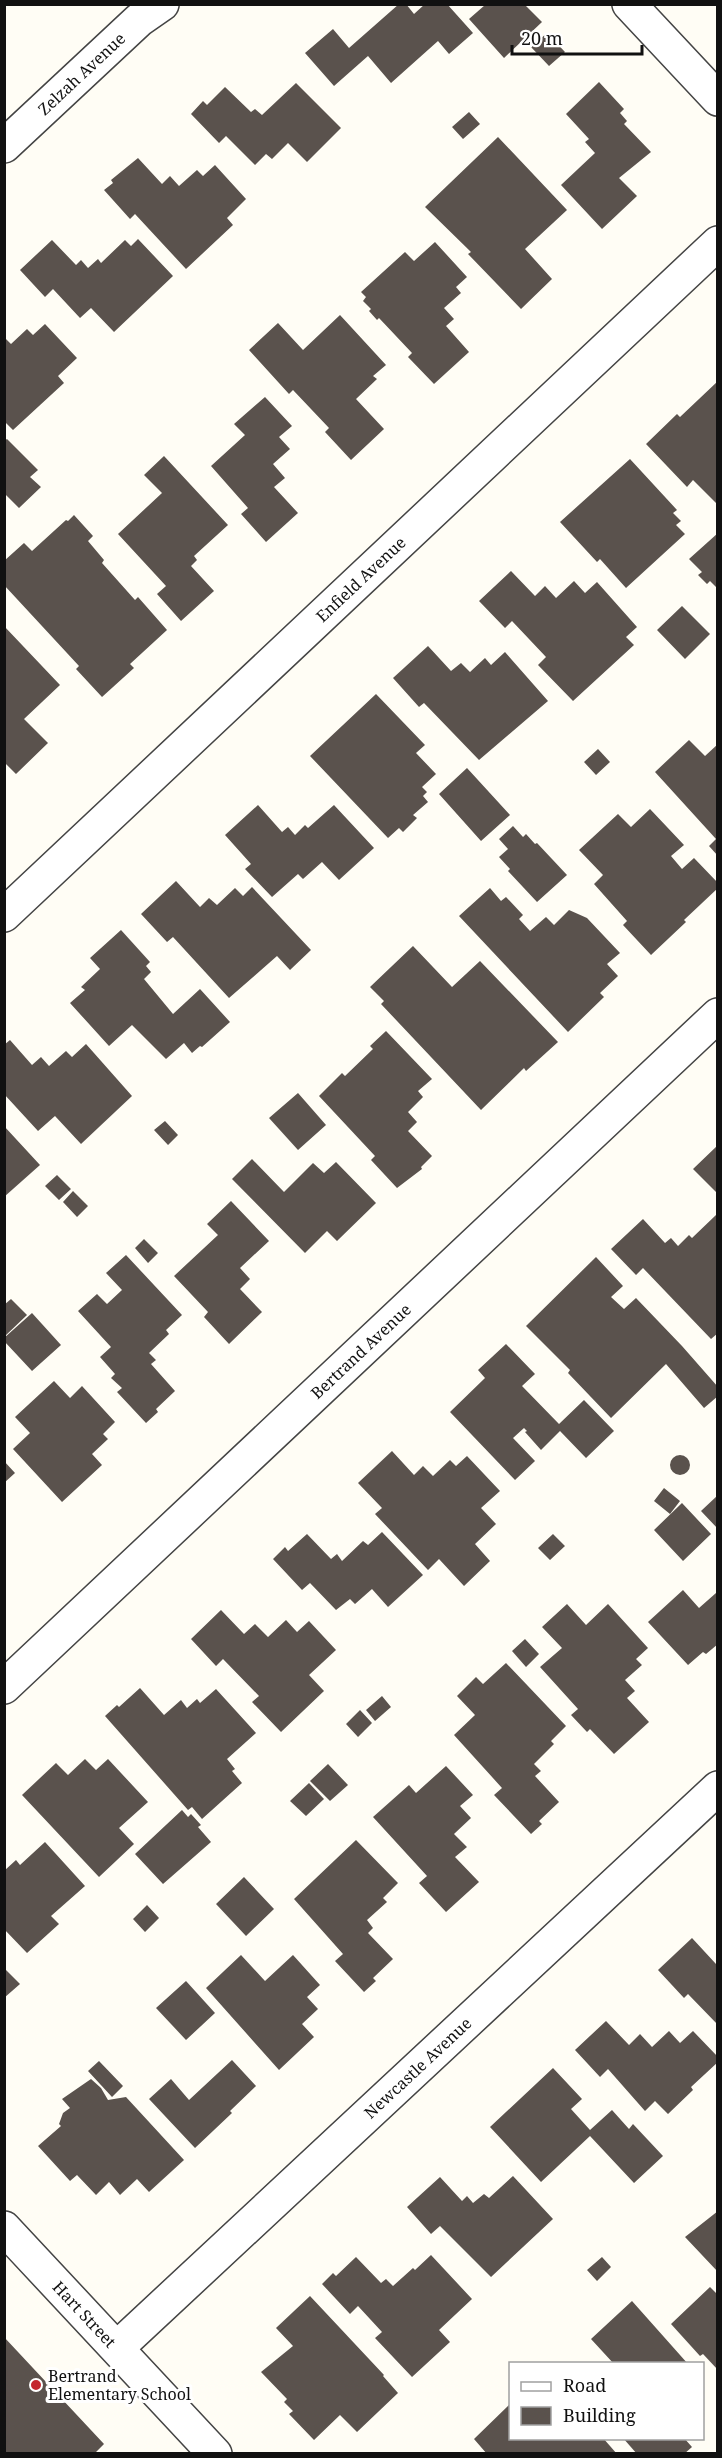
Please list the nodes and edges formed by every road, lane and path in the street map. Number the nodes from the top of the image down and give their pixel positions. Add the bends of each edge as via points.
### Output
1 (162, 4) edge
2 (628, 4) edge
3 (717, 99) edge
4 (4, 146) edge
5 (717, 243) edge
6 (4, 915) edge
7 (717, 1015) edge
8 (4, 1687) edge
9 (717, 1788) edge
10 (4, 2228) edge
11 (117, 2348) junction
12 (215, 2454) edge

1 - 4 street, Zelzah Avenue via 139,20
2 - 3 street
5 - 6 street, Enfield Avenue
7 - 8 street, Bertrand Avenue
9 - 11 street, Newcastle Avenue
10 - 11 street, Hart Street
11 - 12 street, Hart Street

